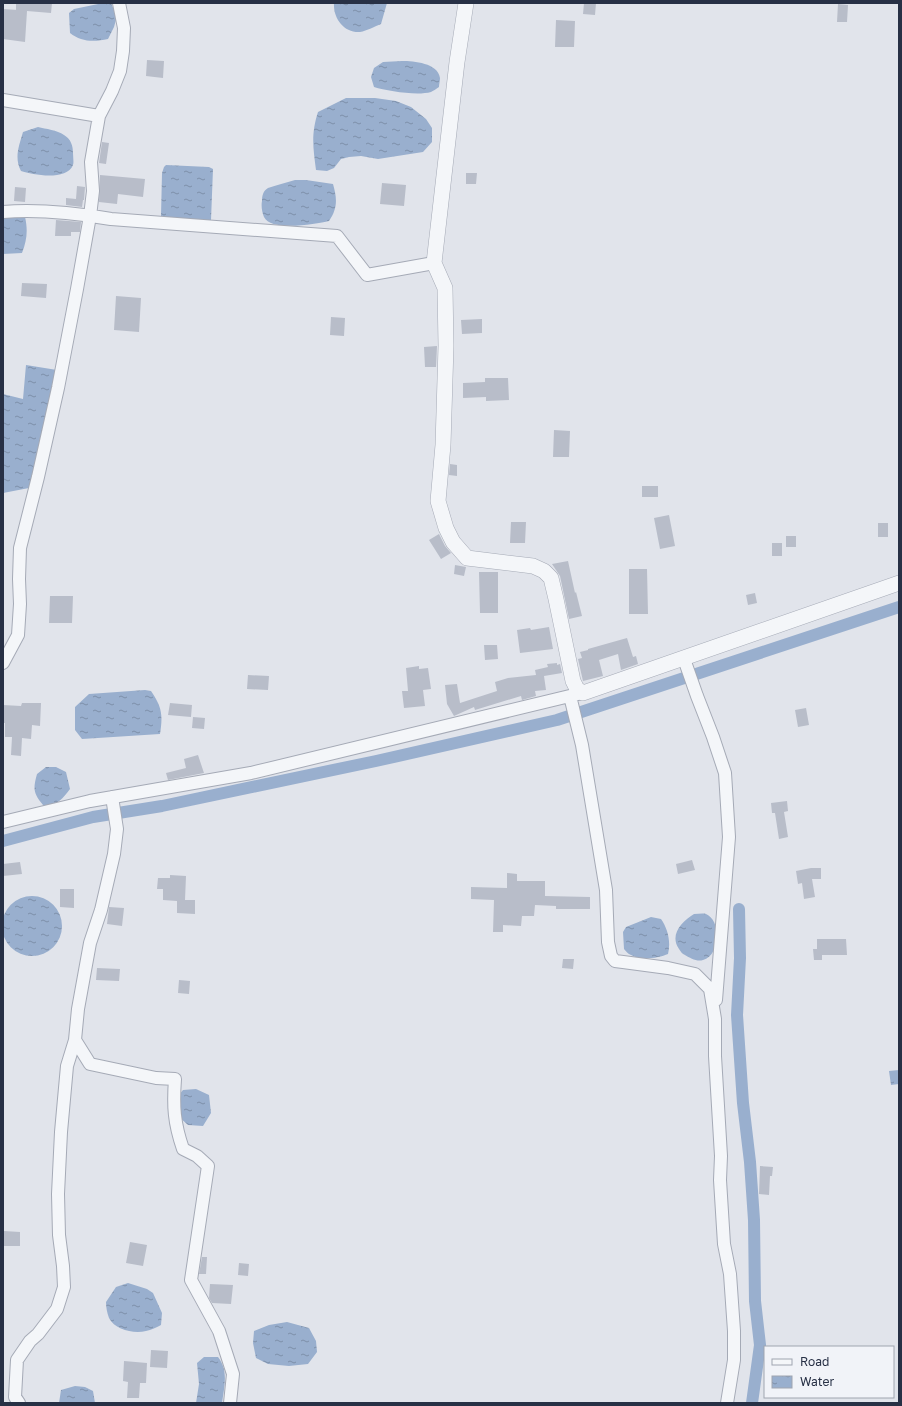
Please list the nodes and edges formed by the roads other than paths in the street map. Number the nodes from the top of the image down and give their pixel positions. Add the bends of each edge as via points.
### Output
1 (119, 3) edge
2 (466, 3) edge
3 (3, 100) edge
4 (99, 116) junction
5 (3, 212) edge
6 (90, 216) junction
7 (434, 263) junction
8 (899, 583) edge
9 (684, 659) junction
10 (3, 663) edge
11 (576, 694) junction
12 (112, 797) junction
13 (3, 822) edge
14 (714, 1015) junction
15 (75, 1040) junction
16 (19, 1403) edge
17 (230, 1403) edge
18 (726, 1403) edge

1 - 4 street via 124,28 120,72
2 - 7 street
3 - 4 street
4 - 6 street via 91,162 93,191
5 - 6 street via 27,210
6 - 7 street via 337,236 367,275
6 - 10 street via 58,388 20,548 18,635
7 - 11 street via 445,288 443,445 438,501 446,528 453,542 467,558 533,566 551,578 573,681 577,689
8 - 9 street
9 - 11 street
9 - 14 street via 725,773 729,837
11 - 12 street via 251,772
11 - 14 street via 606,890 611,956 615,961 695,974 710,989
12 - 13 street
12 - 15 street via 117,828 114,854 101,910 90,943
14 - 18 street via 724,1244 730,1274 734,1331 734,1360
15 - 16 street via 67,1066 58,1194 58,1236 64,1287 57,1309 17,1360 15,1397
15 - 17 street via 90,1064 156,1078 175,1079 173,1101 176,1129 183,1149 197,1156 208,1166 191,1280 219,1331 233,1374

